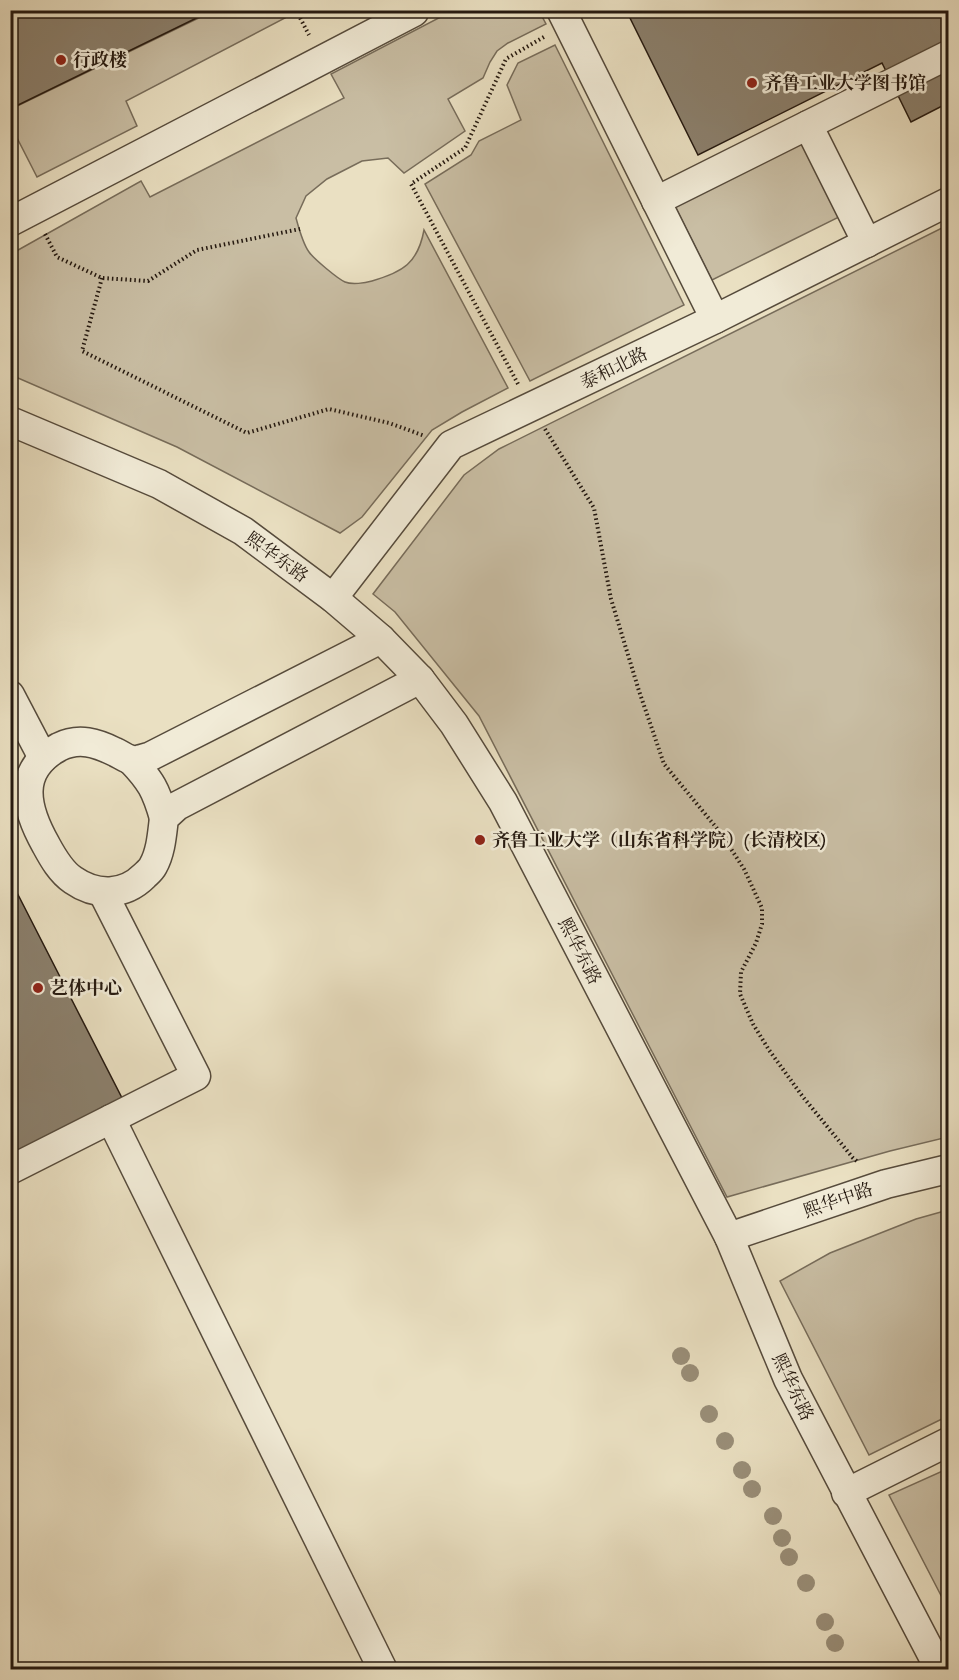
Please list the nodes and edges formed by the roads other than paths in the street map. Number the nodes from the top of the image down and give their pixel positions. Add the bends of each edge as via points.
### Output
1 (414, 11) edge
2 (564, 17) edge
3 (948, 55) edge
4 (808, 125) junction
5 (656, 201) junction
6 (948, 202) edge
7 (21, 216) edge
8 (867, 243) junction
9 (715, 319) junction
10 (10, 421) edge
11 (333, 598) junction
12 (381, 639) junction
13 (420, 679) junction
14 (10, 695) edge
15 (43, 758) junction
16 (131, 760) junction
17 (164, 818) junction
18 (103, 893) junction
19 (111, 1119) junction
20 (10, 1170) edge
21 (948, 1170) edge
22 (729, 1237) junction
23 (948, 1442) edge
24 (846, 1493) junction
25 (382, 1670) edge
26 (940, 1670) edge

1 - 7 street
2 - 5 street
3 - 4 street
4 - 5 street
4 - 8 street
5 - 9 street
6 - 8 street, 泰和北路
8 - 9 street, 泰和北路
9 - 11 street, 泰和北路 via 451,445
10 - 11 street, 熙华东路 via 159,484 243,531
11 - 12 street, 熙华东路
12 - 13 street, 熙华东路
12 - 16 street via 149,757
13 - 17 street via 177,806
13 - 22 street, 熙华东路 via 454,724 503,802
14 - 15 street
15 - 16 street via 60,746 79,742 98,743
15 - 18 street via 31,776 28,793 38,830 57,864 73,880
16 - 17 street via 147,777
17 - 18 street via 161,843 152,867 138,882 120,891
18 - 19 street via 195,1076
19 - 20 street
19 - 25 street
21 - 22 street, 熙华中路 via 886,1184
22 - 24 street, 熙华东路 via 788,1379
23 - 24 street
24 - 26 street, 熙华东路

